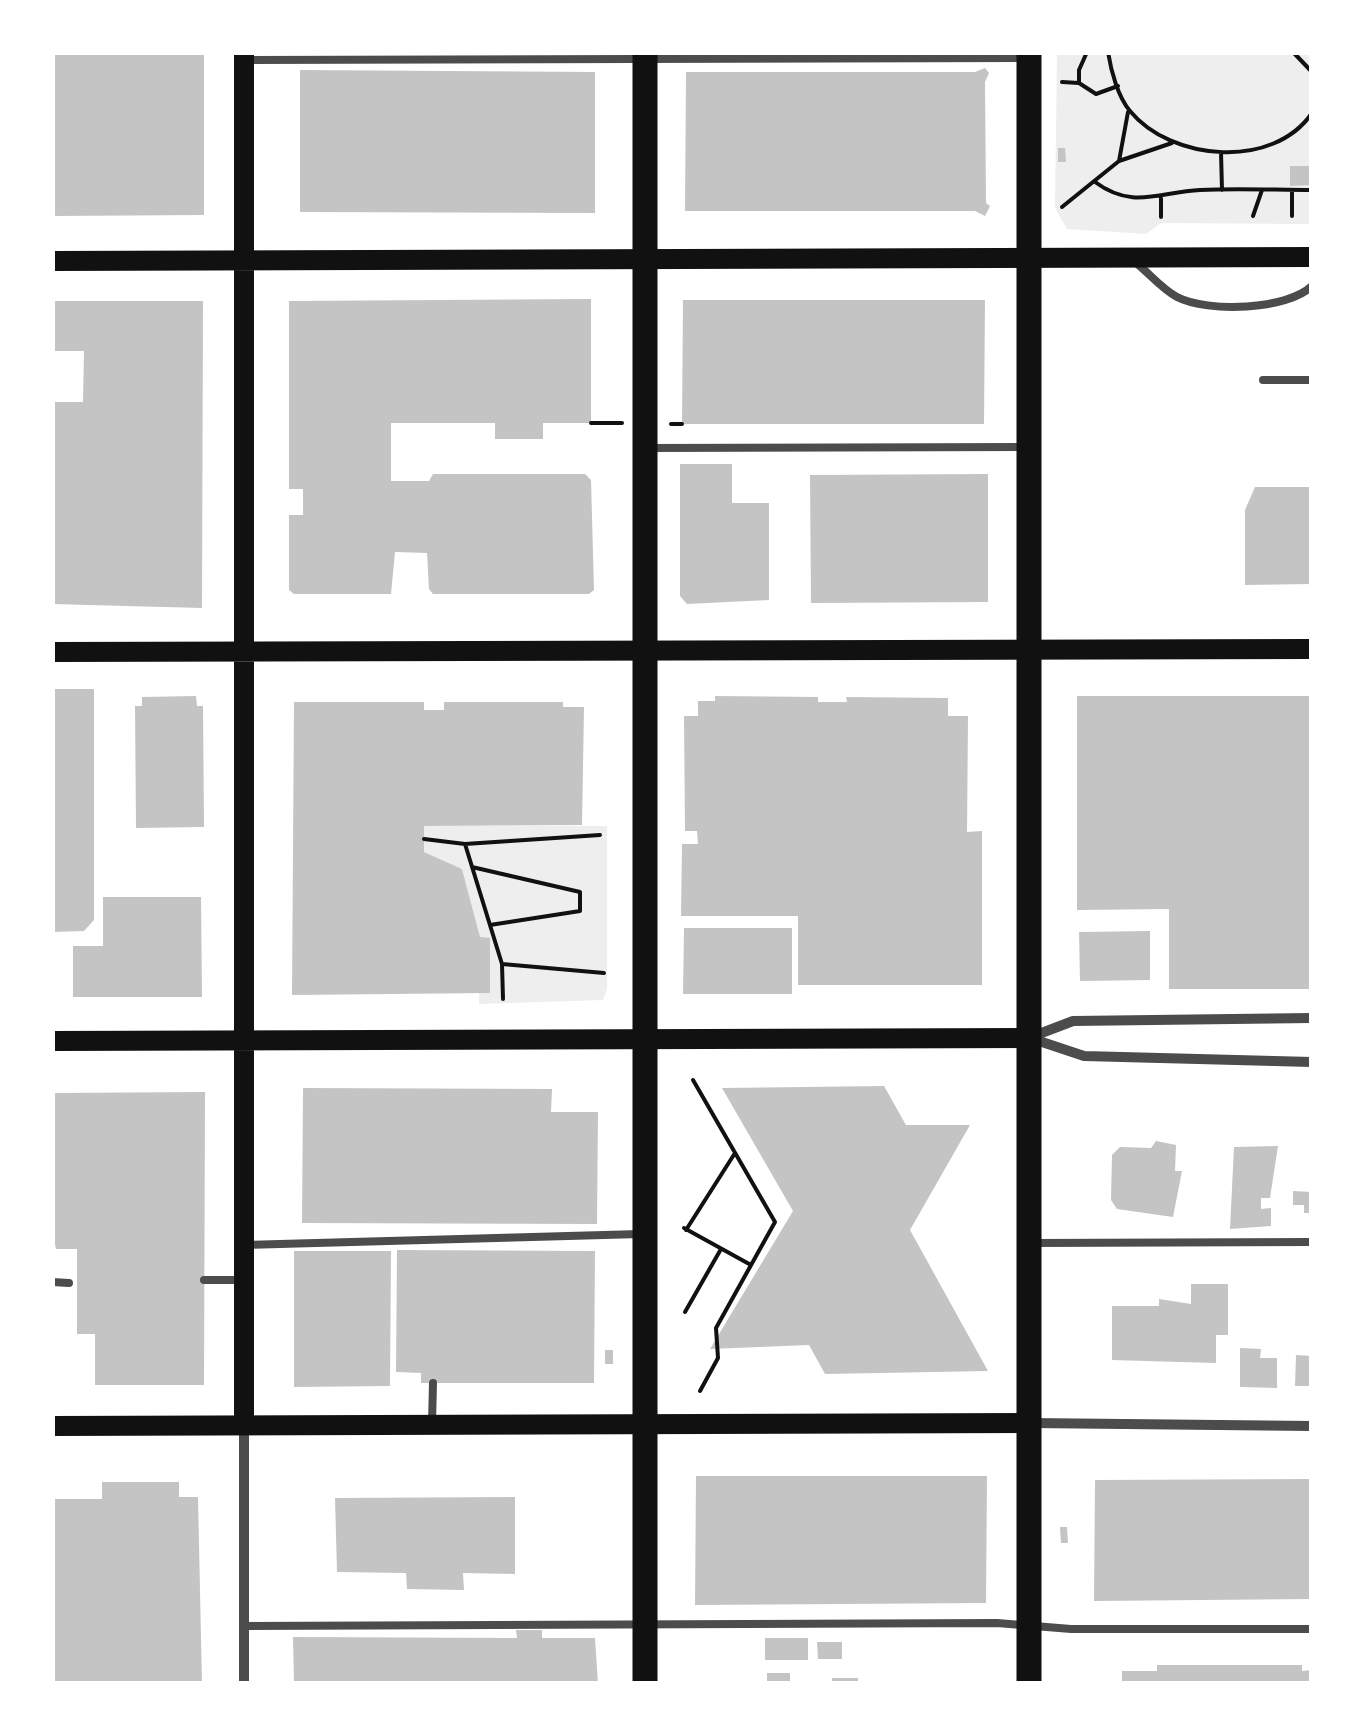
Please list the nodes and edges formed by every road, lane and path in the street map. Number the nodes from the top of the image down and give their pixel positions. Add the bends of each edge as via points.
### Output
1 (1087, 52) edge
2 (1108, 52) edge
3 (1293, 52) edge
4 (1028, 55) edge
5 (244, 56) edge
6 (644, 56) edge
7 (1312, 72) edge
8 (1062, 82) dead end
9 (1079, 84) junction
10 (1118, 86) junction
11 (1128, 110) junction
12 (1312, 112) edge
13 (1172, 143) junction
14 (1221, 152) junction
15 (1119, 161) junction
16 (1096, 182) junction
17 (1222, 190) junction
18 (1262, 190) junction
19 (1292, 190) junction
20 (1312, 190) edge
21 (1161, 198) junction
22 (1062, 207) dead end
23 (1161, 216) dead end
24 (1254, 216) dead end
25 (1292, 216) dead end
26 (1312, 257) edge
27 (1028, 258) junction
28 (1130, 258) junction
29 (644, 260) junction
30 (52, 261) edge
31 (244, 261) junction
32 (1312, 286) edge
33 (1263, 380) dead end
34 (1312, 380) edge
35 (1029, 447) junction
36 (644, 448) junction
37 (1312, 649) edge
38 (1029, 650) junction
39 (644, 651) junction
40 (52, 652) edge
41 (244, 652) junction
42 (600, 835) dead end
43 (424, 839) dead end
44 (465, 844) junction
45 (472, 867) junction
46 (567, 912) junction
47 (568, 920) dead end
48 (490, 925) junction
49 (502, 964) junction
50 (604, 974) dead end
51 (502, 1000) dead end
52 (1312, 1018) edge
53 (1029, 1038) junction
54 (644, 1039) junction
55 (244, 1040) junction
56 (52, 1041) edge
57 (1312, 1062) edge
58 (693, 1080) dead end
59 (735, 1152) junction
60 (644, 1234) junction
61 (1312, 1242) edge
62 (1029, 1244) junction
63 (244, 1245) junction
64 (721, 1249) junction
65 (751, 1265) junction
66 (204, 1280) dead end
67 (244, 1280) junction
68 (52, 1282) edge
69 (69, 1282) dead end
70 (685, 1312) dead end
71 (433, 1382) dead end
72 (700, 1391) dead end
73 (1029, 1423) junction
74 (644, 1424) junction
75 (432, 1425) junction
76 (52, 1426) edge
77 (244, 1426) junction
78 (1312, 1426) edge
79 (244, 1626) junction
80 (645, 1626) junction
81 (1030, 1627) junction
82 (1312, 1629) edge
83 (244, 1684) edge
84 (645, 1684) edge
85 (1030, 1684) edge

1 - 9 path
2 - 10 path
3 - 7 path
4 - 6 lane
4 - 27 main road
5 - 6 lane
5 - 31 main road
6 - 29 main road
8 - 9 path
9 - 10 path via 1096,94
10 - 11 path
11 - 13 path
11 - 15 path
12 - 14 path via 1294,134
13 - 14 path
13 - 15 path
14 - 17 path
15 - 16 path
16 - 21 path via 1126,199
16 - 22 path
17 - 18 path
17 - 21 path
18 - 19 path
18 - 24 path
19 - 20 path
19 - 25 path
21 - 23 path
26 - 28 main road
27 - 28 main road
27 - 29 main road
27 - 35 main road
28 - 32 lane via 1174,295 1202,305 1270,304
29 - 31 main road
29 - 36 main road
30 - 31 main road
31 - 41 main road
33 - 34 lane
35 - 36 lane
35 - 38 main road
36 - 39 main road
37 - 38 main road
38 - 39 main road
38 - 53 main road
39 - 41 main road
39 - 54 main road
40 - 41 main road
41 - 55 main road
42 - 44 path
43 - 44 path
44 - 45 path
45 - 46 path via 580,892 580,911
45 - 48 path
46 - 47 path
46 - 48 path
48 - 49 path
49 - 50 path
49 - 51 path
52 - 53 street via 1073,1021
53 - 54 main road
53 - 57 street via 1084,1056
53 - 62 main road
54 - 55 main road
54 - 60 main road
55 - 56 main road
55 - 63 main road
58 - 59 path
59 - 64 path via 685,1229
59 - 65 path via 775,1222
60 - 63 lane
60 - 74 main road
61 - 62 lane
62 - 73 main road
63 - 67 main road
64 - 65 path
64 - 70 path
65 - 72 path via 716,1328 718,1358
66 - 67 lane
67 - 77 main road
68 - 69 lane
71 - 75 lane
73 - 74 main road
73 - 78 street
73 - 81 main road
74 - 75 main road
74 - 80 main road
75 - 77 main road
76 - 77 main road
77 - 79 street
79 - 80 lane
79 - 83 street
80 - 81 lane
80 - 84 main road
81 - 82 lane
81 - 85 main road

